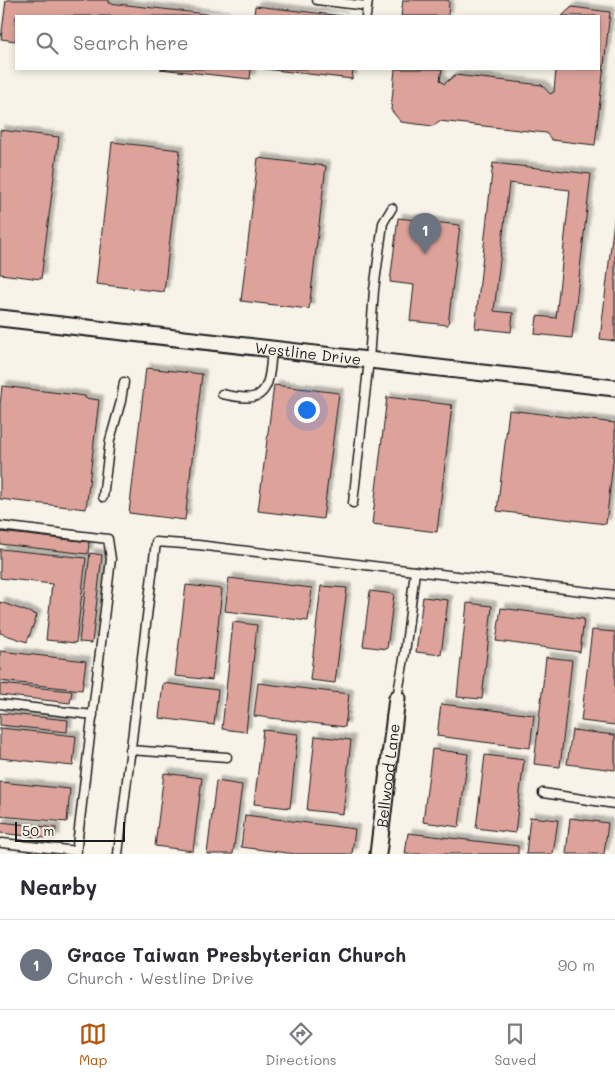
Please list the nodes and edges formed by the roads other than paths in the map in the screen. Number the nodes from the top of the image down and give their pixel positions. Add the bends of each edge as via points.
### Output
1 (317, 0) edge
2 (368, 3) edge
3 (392, 208) dead end
4 (0, 318) edge
5 (272, 349) junction
6 (369, 360) junction
7 (124, 382) dead end
8 (615, 388) edge
9 (222, 394) dead end
10 (103, 497) dead end
11 (353, 503) dead end
12 (0, 526) edge
13 (415, 571) junction
14 (615, 595) edge
15 (397, 698) joint
16 (0, 704) edge
17 (93, 714) junction
18 (130, 750) junction
19 (226, 757) dead end
20 (543, 793) dead end
21 (615, 804) edge
22 (2, 843) dead end
23 (77, 852) edge
24 (118, 854) edge
25 (378, 854) edge

1 - 2 lane
3 - 6 lane via 383,224
4 - 5 street, Westline Drive
5 - 6 street, Westline Drive
5 - 9 lane via 267,386 262,392 254,397
6 - 8 street, Westline Drive
6 - 11 lane
7 - 10 lane via 110,440
12 - 17 lane via 108,539 111,559
13 - 14 lane
13 - 15 lane
13 - 18 lane via 156,542
15 - 25 street, Bellwood Lane
16 - 17 lane
17 - 23 lane
18 - 19 lane
18 - 24 lane
20 - 21 lane
22 - 23 lane

